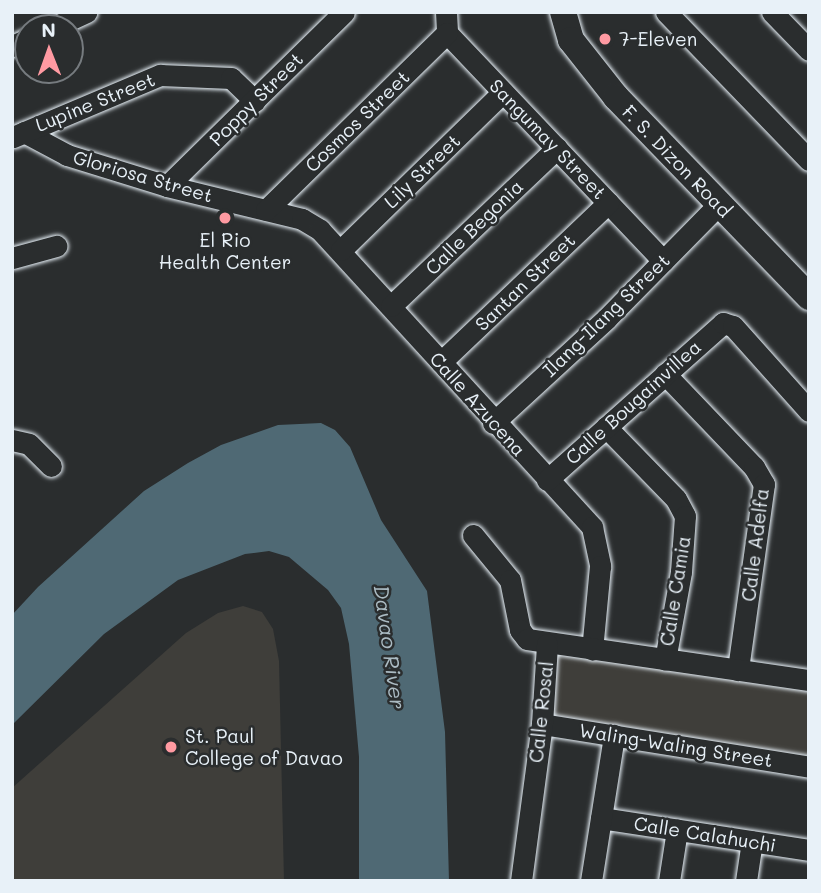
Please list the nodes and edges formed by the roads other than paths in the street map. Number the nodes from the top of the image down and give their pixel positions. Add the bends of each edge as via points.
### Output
1 (344, 12) edge
2 (563, 12) edge
3 (666, 12) edge
4 (772, 12) edge
5 (446, 22) edge
6 (809, 50) edge
7 (503, 92) junction
8 (255, 101) junction
9 (18, 134) edge
10 (557, 148) junction
11 (809, 160) edge
12 (167, 186) junction
13 (608, 203) junction
14 (718, 205) junction
15 (266, 210) junction
16 (56, 246) dead end
17 (341, 250) junction
18 (12, 258) edge
19 (663, 261) junction
20 (809, 298) edge
21 (391, 306) junction
22 (441, 362) junction
23 (665, 374) junction
24 (809, 411) edge
25 (493, 423) junction
26 (606, 427) junction
27 (12, 440) edge
28 (51, 466) dead end
29 (547, 480) junction
30 (473, 535) dead end
31 (547, 644) junction
32 (592, 650) junction
33 (664, 660) junction
34 (738, 670) junction
35 (809, 680) edge
36 (542, 724) junction
37 (614, 735) junction
38 (809, 767) edge
39 (601, 818) junction
40 (677, 830) junction
41 (752, 841) junction
42 (809, 850) edge
43 (521, 881) edge
44 (591, 881) edge
45 (669, 881) edge
46 (746, 881) edge

1 - 8 street, Poppy Street
2 - 14 main road, F. S. Dizon Road via 571,40 586,62
3 - 11 street
4 - 6 street
5 - 7 street, Sangumay Street
5 - 15 street, Cosmos Street
7 - 10 street, Sangumay Street
7 - 17 street, Lily Street
8 - 9 street, Lupine Street via 231,78 160,75
8 - 12 street, Poppy Street
9 - 12 street, Gloriosa Street via 67,155
10 - 13 street, Sangumay Street
10 - 21 street, Calle Begonia
12 - 15 street, Gloriosa Street
13 - 19 street, Sangumay Street
13 - 22 street, Santan Street
14 - 19 street, Ilang-Ilang Street
14 - 20 main road, F. S. Dizon Road
15 - 17 street, Calle Azucena via 312,224
16 - 18 street
17 - 21 street, Calle Azucena
19 - 25 street, Ilang-Ilang Street
21 - 22 street, Calle Azucena
22 - 25 street, Calle Azucena
23 - 24 street, Calle Bougainvillea via 718,324 733,326
23 - 26 street, Calle Bougainvillea
23 - 34 street, Calle Adelfa via 754,467 764,484
25 - 29 street, Calle Azucena
26 - 29 street, Calle Bougainvillea
26 - 33 street, Calle Camia via 676,499 685,516 681,572
27 - 28 street via 29,444
29 - 32 street, Calle Azucena via 596,534 600,566
30 - 31 street, Calle Rosal via 510,580 522,635
31 - 32 street
31 - 36 street, Calle Rosal
32 - 33 street
33 - 34 street
34 - 35 street
36 - 37 street, Waling-Waling Street
36 - 43 street, Calle Rosal
37 - 38 street, Waling-Waling Street
37 - 39 street
39 - 40 street, Calle Calahuchi
39 - 44 street
40 - 41 street, Calle Calahuchi
40 - 45 street
41 - 42 street, Calle Calahuchi
41 - 46 street

